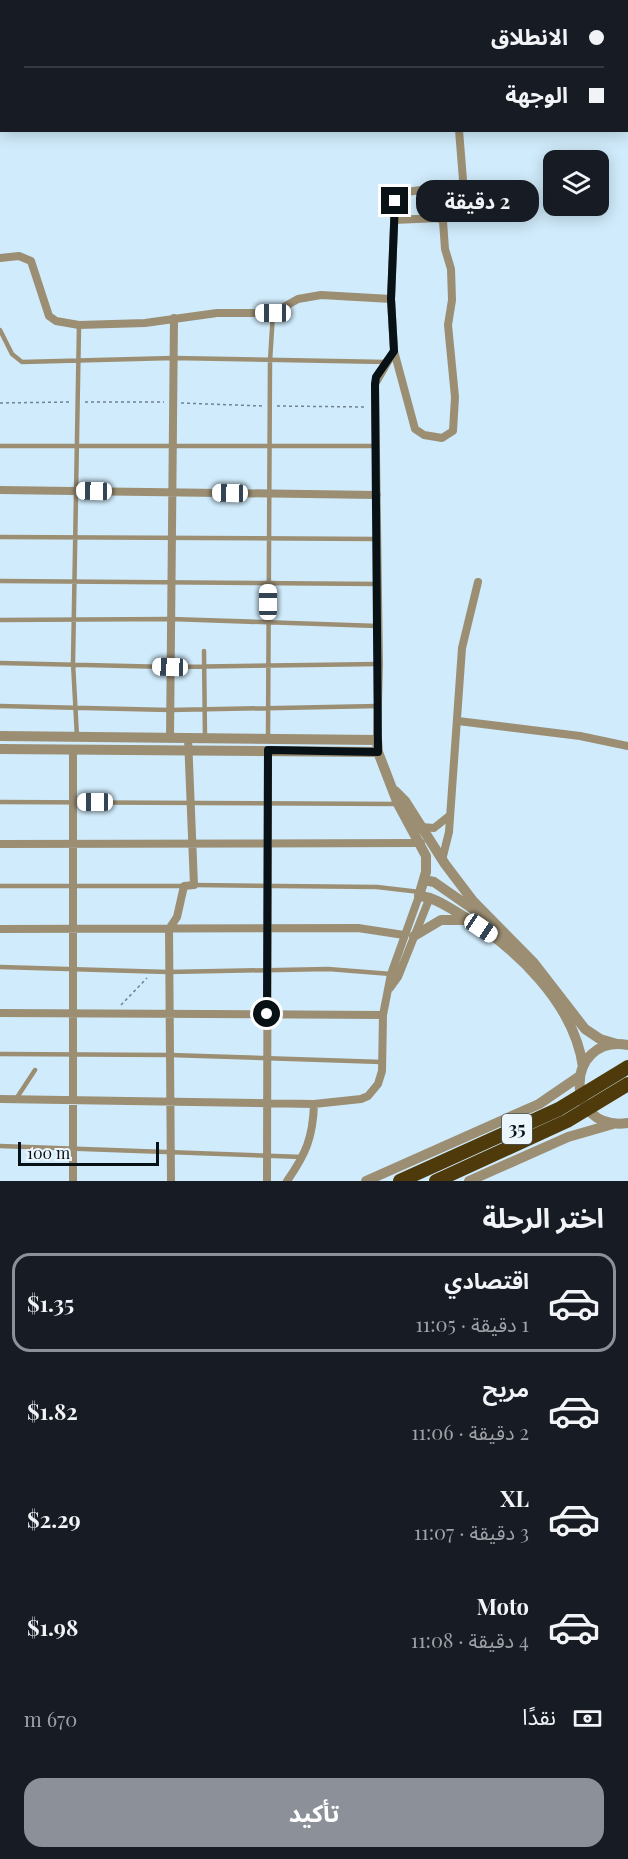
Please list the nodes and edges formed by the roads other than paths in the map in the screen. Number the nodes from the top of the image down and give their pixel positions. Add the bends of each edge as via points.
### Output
1 (459, 132) edge
2 (394, 219) junction
3 (0, 258) edge
4 (391, 299) junction
5 (273, 313) junction
6 (174, 318) junction
7 (79, 325) junction
8 (0, 330) edge
9 (394, 351) junction
10 (173, 358) junction
11 (78, 361) junction
12 (270, 361) junction
13 (387, 362) junction
14 (0, 446) edge
15 (172, 446) junction
16 (269, 446) junction
17 (376, 446) junction
18 (75, 447) junction
19 (0, 490) edge
20 (75, 491) junction
21 (172, 492) junction
22 (269, 493) junction
23 (377, 495) junction
24 (0, 537) edge
25 (75, 538) junction
26 (172, 539) junction
27 (269, 539) junction
28 (377, 539) junction
29 (0, 581) edge
30 (75, 581) junction
31 (171, 582) junction
32 (478, 582) dead end
33 (269, 583) junction
34 (378, 584) junction
35 (171, 619) junction
36 (0, 620) edge
37 (74, 621) junction
38 (268, 622) junction
39 (378, 626) junction
40 (204, 651) dead end
41 (0, 663) edge
42 (73, 663) junction
43 (267, 664) junction
44 (379, 664) junction
45 (170, 667) junction
46 (203, 667) junction
47 (0, 705) edge
48 (378, 706) junction
49 (75, 708) junction
50 (267, 708) junction
51 (203, 709) junction
52 (170, 710) junction
53 (458, 721) junction
54 (0, 736) edge
55 (77, 737) junction
56 (170, 738) junction
57 (188, 738) junction
58 (205, 739) junction
59 (268, 745) junction
60 (378, 746) junction
61 (628, 746) edge
62 (0, 749) edge
63 (73, 750) junction
64 (188, 752) junction
65 (394, 790) junction
66 (190, 801) junction
67 (268, 801) junction
68 (0, 802) edge
69 (72, 802) junction
70 (398, 804) junction
71 (449, 816) junction
72 (422, 827) junction
73 (268, 843) junction
74 (421, 843) junction
75 (0, 844) edge
76 (72, 844) junction
77 (192, 844) junction
78 (442, 860) junction
79 (429, 881) junction
80 (194, 885) junction
81 (268, 885) junction
82 (0, 886) edge
83 (184, 886) junction
84 (72, 887) junction
85 (423, 895) junction
86 (469, 920) junction
87 (493, 922) junction
88 (72, 927) junction
89 (0, 928) edge
90 (268, 928) junction
91 (169, 929) junction
92 (409, 935) junction
93 (0, 967) edge
94 (72, 968) junction
95 (268, 971) junction
96 (168, 972) junction
97 (391, 974) junction
98 (390, 989) junction
99 (0, 1013) edge
100 (72, 1013) junction
101 (267, 1014) junction
102 (169, 1015) junction
103 (383, 1015) junction
104 (623, 1044) edge
105 (0, 1054) edge
106 (72, 1056) junction
107 (170, 1056) junction
108 (267, 1060) junction
109 (382, 1062) junction
110 (628, 1067) edge
111 (35, 1070) dead end
112 (581, 1071) junction
113 (628, 1084) edge
114 (0, 1099) edge
115 (16, 1099) junction
116 (171, 1101) junction
117 (73, 1102) junction
118 (267, 1104) junction
119 (314, 1104) junction
120 (628, 1123) edge
121 (613, 1124) junction
122 (0, 1146) edge
123 (73, 1147) junction
124 (171, 1150) junction
125 (267, 1156) junction
126 (304, 1157) junction
127 (73, 1181) edge
128 (171, 1181) edge
129 (267, 1181) edge
130 (287, 1181) edge
131 (366, 1181) edge
132 (400, 1181) edge
133 (436, 1181) edge
134 (469, 1181) edge

1 - 2 street via 461,184 399,193
2 - 4 street
2 - 9 street via 443,221 453,306 448,325 455,397 453,432 449,436 424,435 415,429
3 - 7 street via 19,256 31,261 49,316
4 - 5 street via 321,295 298,299
4 - 9 street
5 - 6 street
5 - 12 lane
6 - 7 street
6 - 10 street
7 - 11 lane
8 - 11 lane via 12,354 22,362
9 - 13 street
10 - 11 lane
10 - 12 lane
10 - 15 street
11 - 18 lane
12 - 13 lane
12 - 16 lane
13 - 17 street via 375,380
14 - 18 lane
15 - 16 lane
15 - 18 lane
15 - 21 street
16 - 17 lane
16 - 22 lane
17 - 23 street
18 - 20 lane
19 - 20 street
20 - 21 street
20 - 25 lane
21 - 22 street
21 - 26 street
22 - 23 street
22 - 27 lane
23 - 28 street
24 - 25 lane
25 - 26 lane
25 - 30 lane
26 - 27 lane
26 - 31 street
27 - 28 lane
27 - 33 lane
28 - 34 street
29 - 30 lane
30 - 31 lane
30 - 37 lane
31 - 33 lane
31 - 35 street
32 - 53 street via 462,648
33 - 34 lane
33 - 38 lane
34 - 39 street
35 - 37 lane
35 - 38 lane
35 - 45 street
36 - 37 lane
37 - 42 lane
38 - 39 lane
38 - 43 lane
39 - 44 street
40 - 46 lane
41 - 42 lane
42 - 45 lane
42 - 49 lane
43 - 44 lane
43 - 46 lane
43 - 50 lane
44 - 48 street
45 - 46 lane
45 - 52 street
46 - 51 lane
47 - 49 lane
48 - 50 lane
48 - 60 street
49 - 52 lane
49 - 55 lane
50 - 51 lane
50 - 59 lane
51 - 52 lane
51 - 58 lane
52 - 56 street
53 - 61 street
53 - 71 street
54 - 55 street
55 - 56 street
56 - 57 street
57 - 58 street
57 - 64 street
58 - 59 street
59 - 60 street
59 - 64 street
59 - 67 street
60 - 65 street
62 - 63 street
63 - 64 street
63 - 69 street
64 - 66 street
65 - 70 street
65 - 72 street
66 - 67 lane
66 - 69 lane
66 - 77 street
67 - 70 lane
67 - 73 street
68 - 69 lane
69 - 76 street
70 - 74 street
71 - 72 street via 434,828
71 - 78 street via 448,844
72 - 78 street
73 - 74 street
73 - 77 street
73 - 81 street
74 - 79 street
75 - 76 street
76 - 77 street
76 - 84 street
77 - 80 street
78 - 79 street
78 - 87 street
79 - 85 street
79 - 87 street
80 - 81 lane
80 - 83 street
81 - 85 lane via 377,887
81 - 90 street
82 - 84 lane
83 - 84 lane
83 - 91 street via 177,917
84 - 88 street
85 - 86 street
85 - 92 street
86 - 92 street via 441,920
86 - 112 street via 514,954 551,997 575,1036
87 - 104 street via 545,975 585,1029 600,1040
88 - 89 street
88 - 91 street
88 - 94 street
90 - 91 street
90 - 92 street via 366,928
90 - 95 street
91 - 96 street
92 - 97 street
92 - 98 street via 398,977
93 - 94 lane
94 - 96 lane
94 - 100 street
95 - 96 lane
95 - 97 lane via 328,969
95 - 101 street
96 - 102 street
97 - 98 street
98 - 103 street
99 - 100 street
100 - 102 street
100 - 106 street
101 - 102 street
101 - 103 street
101 - 108 street
102 - 107 street
103 - 109 street
104 - 112 street via 597,1050
105 - 106 lane
106 - 107 lane
106 - 117 street
107 - 108 lane
107 - 116 street
108 - 109 lane
108 - 118 street
109 - 119 street via 378,1084 368,1096 353,1102
110 - 132 highway, 35, bridge via 560,1109
111 - 115 lane
112 - 121 street via 580,1095 587,1108 599,1119
112 - 131 street via 538,1104
113 - 133 highway, 35, bridge via 567,1121
114 - 115 street
115 - 117 street
116 - 117 street
116 - 118 street
116 - 124 street
117 - 123 street
118 - 119 street
118 - 125 street
119 - 126 street via 312,1132
120 - 121 street
121 - 134 street via 568,1137
122 - 123 lane
123 - 124 lane
123 - 127 street
124 - 125 lane
124 - 128 street
125 - 126 lane
125 - 129 street
126 - 130 street

